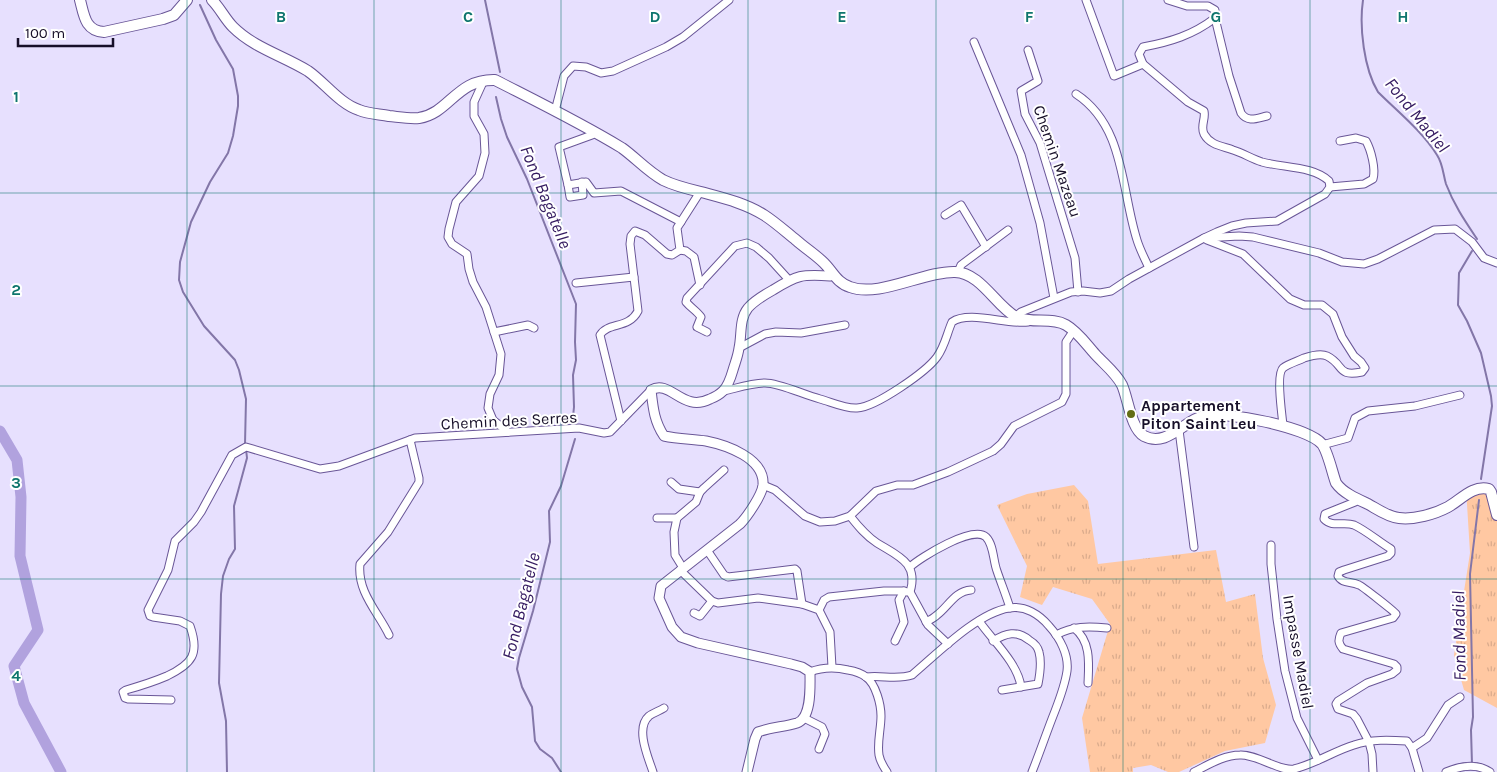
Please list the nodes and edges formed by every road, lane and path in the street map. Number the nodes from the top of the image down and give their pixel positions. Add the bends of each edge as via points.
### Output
1 (80, 0) edge
2 (187, 0) edge
3 (212, 0) edge
4 (730, 0) edge
5 (1086, 0) edge
6 (1168, 0) edge
7 (1215, 18) junction
8 (974, 42) dead end
9 (1028, 50) dead end
10 (1143, 64) junction
11 (484, 80) junction
12 (1076, 94) dead end
13 (555, 111) junction
14 (1267, 116) dead end
15 (595, 132) junction
16 (1340, 141) dead end
17 (582, 182) junction
18 (568, 185) junction
19 (1330, 187) junction
20 (700, 192) junction
21 (945, 215) dead end
22 (681, 222) junction
23 (1008, 230) dead end
24 (1204, 238) junction
25 (986, 247) junction
26 (680, 250) junction
27 (1497, 264) edge
28 (1150, 268) junction
29 (958, 272) junction
30 (833, 275) junction
31 (634, 278) junction
32 (790, 280) junction
33 (576, 283) dead end
34 (700, 285) junction
35 (1078, 292) junction
36 (1054, 298) junction
37 (1016, 316) junction
38 (1036, 321) junction
39 (845, 325) dead end
40 (534, 328) dead end
41 (1074, 330) junction
42 (494, 332) junction
43 (707, 332) dead end
44 (740, 348) junction
45 (651, 390) junction
46 (724, 391) junction
47 (1460, 395) dead end
48 (621, 421) junction
49 (1283, 425) junction
50 (1179, 430) junction
51 (508, 432) junction
52 (410, 440) junction
53 (1322, 445) junction
54 (724, 470) dead end
55 (671, 482) dead end
56 (763, 485) junction
57 (700, 492) junction
58 (1357, 499) junction
59 (1497, 514) edge
60 (850, 516) junction
61 (657, 518) dead end
62 (677, 518) junction
63 (1271, 545) dead end
64 (1194, 547) dead end
65 (707, 550) junction
66 (910, 567) junction
67 (682, 569) junction
68 (971, 590) dead end
69 (907, 592) junction
70 (712, 601) junction
71 (802, 604) junction
72 (1010, 608) junction
73 (819, 610) junction
74 (694, 613) dead end
75 (979, 620) junction
76 (926, 622) junction
77 (1074, 628) junction
78 (1107, 628) dead end
79 (1056, 634) junction
80 (389, 635) dead end
81 (895, 641) dead end
82 (993, 641) junction
83 (948, 644) junction
84 (832, 667) junction
85 (810, 672) junction
86 (866, 677) junction
87 (1088, 683) dead end
88 (1021, 686) junction
89 (1002, 690) dead end
90 (1460, 697) dead end
91 (171, 700) dead end
92 (664, 708) dead end
93 (804, 718) junction
94 (1369, 742) junction
95 (1412, 748) junction
96 (819, 749) dead end
97 (1318, 760) junction
98 (1292, 771) edge
99 (653, 772) edge
100 (747, 772) edge
101 (887, 772) edge
102 (1032, 772) edge
103 (1194, 772) edge
104 (1373, 772) edge
105 (1419, 772) edge
106 (1446, 772) edge
107 (1490, 772) edge

1 - 2 main road via 90,27 104,32 174,15
3 - 11 main road via 245,37 308,71 358,110 420,118 432,114 464,88
4 - 13 street via 674,42 613,71 601,73 573,66 564,76
5 - 10 street via 1114,76
6 - 7 street via 1187,6 1208,6 1215,10
7 - 10 street via 1186,36 1143,47 1139,54
7 - 14 street via 1241,113 1248,120
8 - 36 street via 1021,155 1040,223
9 - 35 street, Chemin Mazeau via 1038,81 1021,91 1025,114 1040,143 1075,258
10 - 19 street via 1188,102 1204,111 1202,132 1209,142 1260,161 1310,170 1323,175
11 - 13 main road via 495,80
11 - 42 street via 474,102 474,116 484,134 485,153 479,176 456,202 448,237 452,244 467,254 468,269
12 - 28 street via 1087,101 1107,126 1136,239
13 - 15 main road
15 - 18 street via 560,147
15 - 20 main road via 628,152 662,180
16 - 19 street via 1356,138 1366,142 1373,179 1364,184
17 - 18 street
17 - 18 street via 583,195 570,197
17 - 22 street via 586,182 594,193 621,191
19 - 24 street via 1325,194 1277,221 1246,223
20 - 22 street
20 - 30 main road via 740,204 767,217 824,263
21 - 25 street via 960,206
22 - 26 street via 677,228
23 - 25 street
24 - 27 street via 1253,237 1342,262 1364,264 1378,260 1434,230 1455,229 1472,242 1484,258
24 - 28 street
24 - 49 street via 1243,254 1290,299 1304,305 1322,306 1332,314 1342,337 1364,368 1362,372 1343,372 1324,354 1310,356 1283,368 1280,383
25 - 29 street via 961,265
26 - 31 street via 667,254 645,235 634,232 630,244
26 - 34 street via 694,257
28 - 35 street via 1111,291
29 - 30 main road via 867,290 841,284
29 - 37 main road via 977,281 1001,306
30 - 32 street via 806,274
31 - 33 street
31 - 48 street via 638,305 635,317 627,323 608,328 600,335
32 - 34 street via 769,258 747,243 735,246
32 - 44 street via 748,309 743,317
34 - 43 street via 686,302 701,317 697,327
35 - 36 street
36 - 37 street
37 - 38 main road
38 - 41 main road via 1063,323
38 - 46 street via 1017,323 980,317 956,319 938,356 930,365 870,405 850,407 765,383
39 - 44 street via 801,333 765,334
40 - 42 street via 528,326
41 - 50 main road via 1122,384 1136,428 1142,435 1162,438
41 - 60 street via 1066,342 1066,394 1062,402 1014,426 993,451 913,485 876,491
42 - 51 street via 502,354 488,408 493,420
44 - 46 street
45 - 46 street via 664,387 686,402 696,403
45 - 48 street, Chemin des Serres
45 - 56 street via 657,426 664,436 706,441 730,448 752,461 760,471
47 - 53 street via 1415,406 1368,411 1354,418 1348,438
48 - 51 street, Chemin des Serres via 610,432 604,433 579,428
49 - 50 main road via 1217,414 1194,419
49 - 53 main road
50 - 64 street
51 - 52 street, Chemin des Serres
52 - 80 street via 419,482 388,532 360,564 361,584
52 - 91 street, Chemin des Serres via 339,466 320,469 246,447 232,455 198,517 175,541 168,570 148,610 150,616 190,626 194,650 190,662 148,684 123,692 128,699
53 - 58 main road via 1336,483
54 - 57 street
55 - 57 street via 679,489
56 - 60 street via 775,490 805,516 820,522
56 - 65 street via 747,516
57 - 62 street via 696,502
58 - 59 main road via 1392,516 1406,518 1440,511 1478,488 1486,488 1491,492
58 - 94 street via 1325,514 1324,519 1327,523 1353,525 1391,549 1388,556 1339,572 1338,576 1360,585 1396,614 1393,618 1347,630 1339,638 1343,649 1397,667 1392,674 1367,683 1336,704 1338,709 1357,719
60 - 66 street via 867,535 903,558
61 - 62 street
62 - 67 street via 675,555
63 - 97 street, Impasse Madiel via 1270,564 1285,671 1296,718
65 - 67 street
65 - 71 street via 728,577 796,569
66 - 69 street via 912,585
66 - 72 street via 921,557 961,538 979,534 986,537 991,545
67 - 70 street
67 - 85 street via 661,586 658,598 672,627 681,637 698,644 802,667
68 - 76 street via 956,596 938,615
69 - 73 street via 829,597
69 - 76 street
69 - 81 street via 898,603 904,622
70 - 71 street via 722,603 758,598
70 - 74 street via 700,616
71 - 73 street
72 - 75 street
72 - 79 street via 1036,613
73 - 84 street via 830,632
75 - 82 street
75 - 83 street
76 - 83 street
77 - 78 street
77 - 79 street
77 - 87 street via 1087,644 1090,661
79 - 102 street via 1068,668 1065,685
82 - 88 street via 1010,661
82 - 88 street via 1006,634 1019,634 1039,651 1038,684
83 - 86 street via 912,675 904,678
84 - 85 street
84 - 86 street
85 - 93 street via 810,695
86 - 101 street via 878,701 881,715 878,753
88 - 89 street
90 - 95 street via 1448,706 1427,738
92 - 99 street via 649,716 644,725 642,738
93 - 96 street via 822,728 825,734
93 - 100 street via 758,732
94 - 95 street via 1408,741
94 - 97 street
94 - 104 street
95 - 105 street
97 - 98 street
98 - 103 street via 1241,754
106 - 107 street via 1465,766

